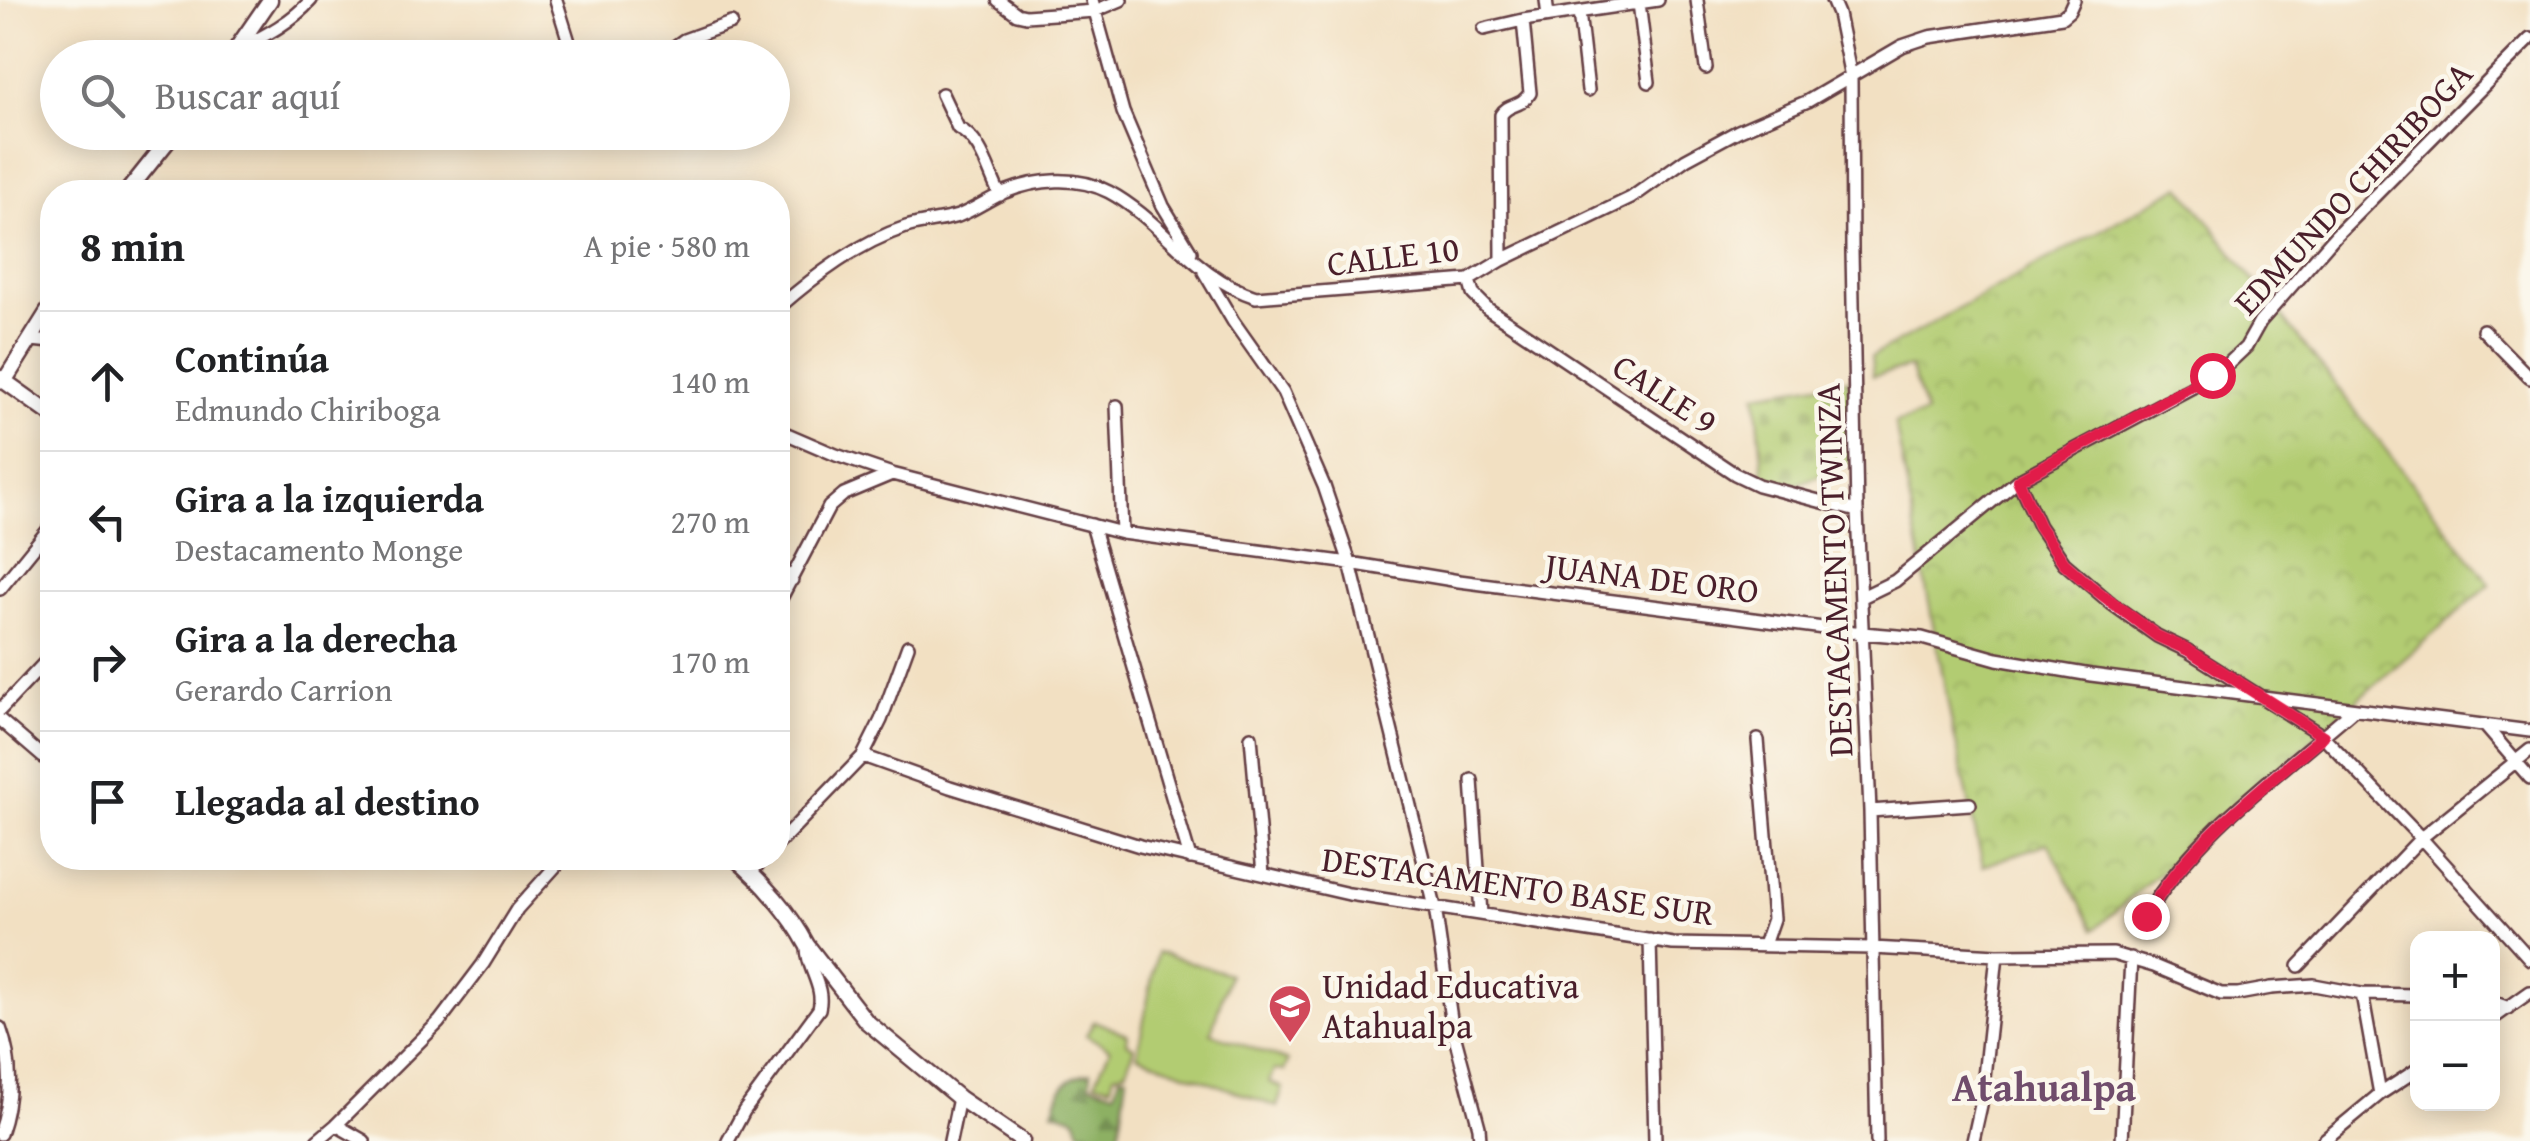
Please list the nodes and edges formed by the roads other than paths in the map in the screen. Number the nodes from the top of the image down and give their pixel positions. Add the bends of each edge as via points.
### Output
1 (270, 0) edge
2 (311, 0) edge
3 (556, 0) edge
4 (998, 0) edge
5 (1121, 0) edge
6 (1546, 0) edge
7 (1658, 0) edge
8 (1698, 0) edge
9 (1832, 0) edge
10 (2074, 0) edge
11 (1640, 3) junction
12 (1602, 4) edge
13 (1094, 5) edge
14 (1579, 12) junction
15 (1548, 16) junction
16 (1523, 20) junction
17 (730, 22) dead end
18 (1484, 29) dead end
19 (2530, 39) edge
20 (242, 40) edge
21 (257, 40) edge
22 (567, 40) edge
23 (684, 40) edge
24 (1706, 68) dead end
25 (1852, 77) junction
26 (1649, 82) dead end
27 (1588, 90) dead end
28 (942, 94) dead end
29 (161, 150) edge
30 (137, 180) edge
31 (1000, 195) junction
32 (1502, 260) junction
33 (1204, 272) junction
34 (1469, 280) junction
35 (790, 299) edge
36 (40, 325) edge
37 (2483, 330) dead end
38 (31, 340) junction
39 (40, 341) edge
40 (2530, 378) edge
41 (3, 379) edge
42 (40, 406) edge
43 (1117, 406) dead end
44 (790, 435) edge
45 (892, 474) junction
46 (2018, 480) junction
47 (1857, 510) junction
48 (1092, 525) junction
49 (1122, 533) junction
50 (40, 540) edge
51 (1350, 563) junction
52 (792, 580) joint
53 (790, 583) edge
54 (0, 590) edge
55 (1862, 597) junction
56 (1862, 633) junction
57 (908, 646) dead end
58 (40, 668) edge
59 (2265, 698) junction
60 (0, 710) edge
61 (2354, 710) junction
62 (0, 720) edge
63 (2486, 727) junction
64 (2530, 731) edge
65 (2323, 736) junction
66 (1250, 738) dead end
67 (1758, 740) dead end
68 (2530, 750) edge
69 (40, 754) edge
70 (863, 756) junction
71 (2515, 761) junction
72 (2530, 778) edge
73 (1472, 780) dead end
74 (1970, 804) dead end
75 (1870, 811) junction
76 (790, 832) edge
77 (2421, 838) junction
78 (1190, 858) junction
79 (552, 870) edge
80 (751, 871) edge
81 (1264, 874) junction
82 (1435, 906) junction
83 (1481, 914) junction
84 (2146, 916) dead end
85 (1650, 940) junction
86 (1764, 944) junction
87 (807, 945) junction
88 (1873, 948) junction
89 (1996, 955) junction
90 (2130, 958) junction
91 (2530, 959) edge
92 (2299, 966) dead end
93 (2530, 992) edge
94 (2362, 994) junction
95 (2410, 996) edge
96 (2500, 1005) edge
97 (2509, 1008) junction
98 (2500, 1014) edge
99 (0, 1028) edge
100 (2410, 1074) edge
101 (2380, 1094) junction
102 (960, 1098) junction
103 (336, 1126) junction
104 (0, 1134) edge
105 (316, 1141) edge
106 (364, 1141) edge
107 (728, 1141) edge
108 (950, 1141) edge
109 (1022, 1141) edge
110 (1480, 1141) edge
111 (1655, 1141) edge
112 (1877, 1141) edge
113 (1973, 1141) edge
114 (2122, 1141) edge
115 (2323, 1141) edge

1 - 20 street
2 - 21 street
3 - 22 street
4 - 13 street via 1026,16
5 - 13 street
6 - 15 street
7 - 11 street
8 - 24 street
9 - 25 street, DESTACAMENTO TWINZA
10 - 25 street, CALLE 10 via 2062,17 1916,40
11 - 12 street
11 - 26 street
12 - 14 street
13 - 33 street via 1123,112 1162,206
14 - 15 street
14 - 27 street
15 - 16 street
16 - 18 street
16 - 32 street via 1530,93 1501,116
17 - 23 street
19 - 46 street, EDMUNDO CHIRIBOGA via 2336,236 2228,364
25 - 32 street, CALLE 10
25 - 47 street, DESTACAMENTO TWINZA
28 - 31 street via 958,128 976,143
29 - 30 street
31 - 33 street, CALLE 10 via 1057,181 1096,186 1130,205
31 - 35 street, CALLE 10 via 854,250
32 - 34 street, CALLE 10
33 - 34 street, CALLE 10 via 1256,296
33 - 51 street via 1283,392
34 - 47 street, CALLE 9 via 1488,309 1735,474
36 - 38 street
37 - 40 street
38 - 39 street
38 - 41 street
41 - 42 street
43 - 49 street
44 - 45 street, JUANA DE ORO
45 - 48 street, JUANA DE ORO
45 - 52 street via 829,507
46 - 55 street, EDMUNDO CHIRIBOGA via 1895,582
46 - 59 street via 2064,563 2157,636
47 - 55 street, DESTACAMENTO TWINZA
48 - 49 street, JUANA DE ORO
48 - 78 street
49 - 51 street, JUANA DE ORO
50 - 54 street
51 - 56 street, JUANA DE ORO
51 - 82 street
52 - 53 street
55 - 56 street, DESTACAMENTO TWINZA
56 - 59 street, JUANA DE ORO via 1922,638 2091,676
56 - 75 street, DESTACAMENTO TWINZA
57 - 70 street
58 - 60 street
59 - 61 street, JUANA DE ORO
59 - 65 street
61 - 63 street, JUANA DE ORO
61 - 65 street
62 - 69 street
63 - 64 street, JUANA DE ORO
63 - 71 street
65 - 77 street
65 - 84 street via 2226,819 2162,888
66 - 81 street
67 - 86 street via 1773,919
68 - 71 street
70 - 76 street
70 - 78 street, DESTACAMENTO BASE SUR
71 - 72 street
71 - 77 street
73 - 83 street
74 - 75 street
75 - 88 street, DESTACAMENTO TWINZA
77 - 91 street
77 - 92 street
78 - 81 street, DESTACAMENTO BASE SUR
79 - 103 street via 517,909 440,1022
80 - 87 street
81 - 82 street, DESTACAMENTO BASE SUR
82 - 83 street, DESTACAMENTO BASE SUR
82 - 110 street via 1452,1026
83 - 85 street, DESTACAMENTO BASE SUR
85 - 86 street, DESTACAMENTO BASE SUR
85 - 111 street
86 - 88 street, DESTACAMENTO BASE SUR
87 - 102 street via 866,1021
87 - 107 street via 819,1009
88 - 89 street, DESTACAMENTO BASE SUR
88 - 112 street, DESTACAMENTO TWINZA
89 - 90 street, DESTACAMENTO BASE SUR
89 - 113 street
90 - 94 street, DESTACAMENTO BASE SUR via 2222,994 2314,985
90 - 114 street
93 - 97 street
94 - 95 street, DESTACAMENTO BASE SUR
94 - 101 street
96 - 97 street
97 - 98 street
99 - 104 street via 10,1060
100 - 101 street
101 - 115 street
102 - 108 street
102 - 109 street
103 - 105 street
103 - 106 street

